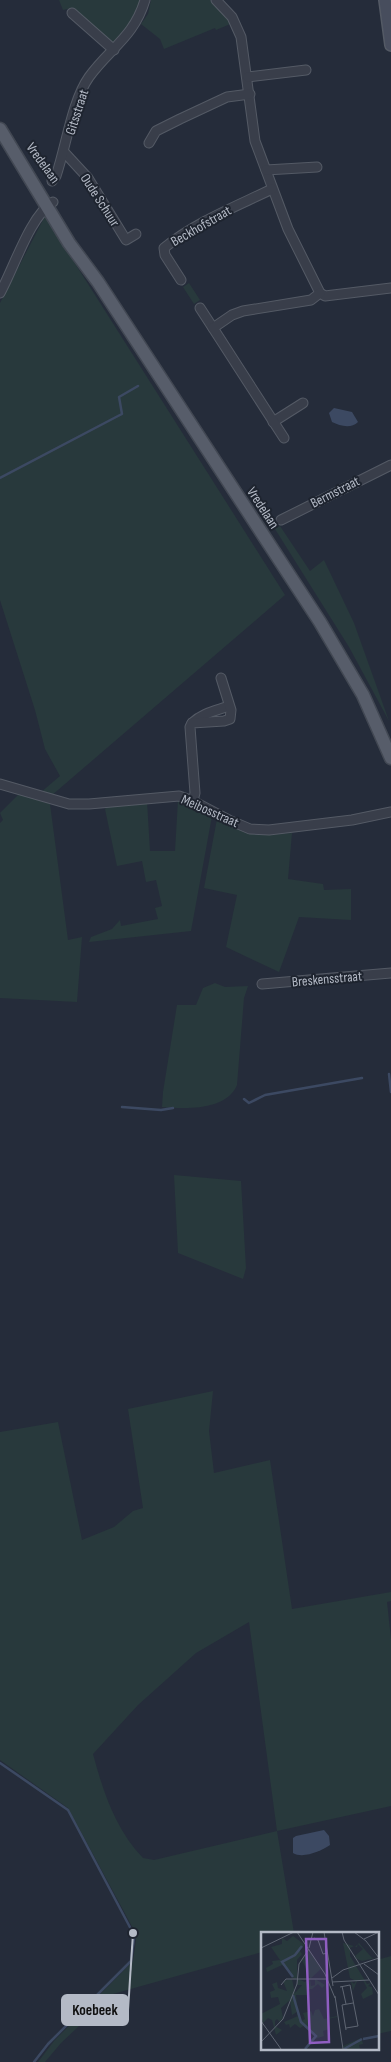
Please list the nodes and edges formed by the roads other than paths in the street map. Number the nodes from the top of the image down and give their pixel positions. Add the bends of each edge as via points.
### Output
1 (145, 0) edge
2 (216, 0) edge
3 (386, 0) edge
4 (72, 12) dead end
5 (391, 45) edge
6 (114, 50) junction
7 (306, 70) dead end
8 (248, 77) junction
9 (250, 94) junction
10 (0, 128) edge
11 (149, 143) dead end
12 (64, 152) junction
13 (317, 167) dead end
14 (266, 170) junction
15 (52, 181) dead end
16 (272, 189) junction
17 (49, 204) junction
18 (136, 234) dead end
19 (180, 280) dead end
20 (2, 288) edge
21 (391, 288) edge
22 (320, 293) junction
23 (200, 308) dead end
24 (213, 328) junction
25 (303, 403) dead end
26 (274, 422) junction
27 (284, 438) dead end
28 (391, 465) edge
29 (280, 520) dead end
30 (221, 678) dead end
31 (391, 758) edge
32 (0, 784) edge
33 (193, 801) junction
34 (391, 812) edge
35 (391, 973) edge
36 (262, 984) dead end

1 - 6 street, Gitsstraat via 133,28
2 - 8 street via 232,17 242,37
3 - 5 street
4 - 6 street
6 - 12 street, Gitsstraat via 88,78
7 - 8 street
8 - 9 street
9 - 11 street via 227,97 180,119 156,131
9 - 14 street via 255,141
10 - 17 main road, Vredelaan
12 - 15 street, Gitsstraat
12 - 18 street, Oude Schuur via 88,178 126,240
13 - 14 street
14 - 16 street
16 - 19 street, Beckhofstraat via 209,219 164,248
16 - 22 street
17 - 20 street via 37,217
17 - 31 main road, Vredelaan via 70,243 320,622 363,695
21 - 22 street via 325,296
22 - 24 street via 311,300 238,313
23 - 24 street
24 - 26 street
25 - 26 street
26 - 27 street
28 - 29 street, Bermstraat
30 - 33 street via 231,710 230,719 192,723 190,727
32 - 33 street, Meibosstraat via 68,804 163,796 179,796
33 - 34 street, Meibosstraat via 250,829 269,830 352,820
35 - 36 street, Breskensstraat

